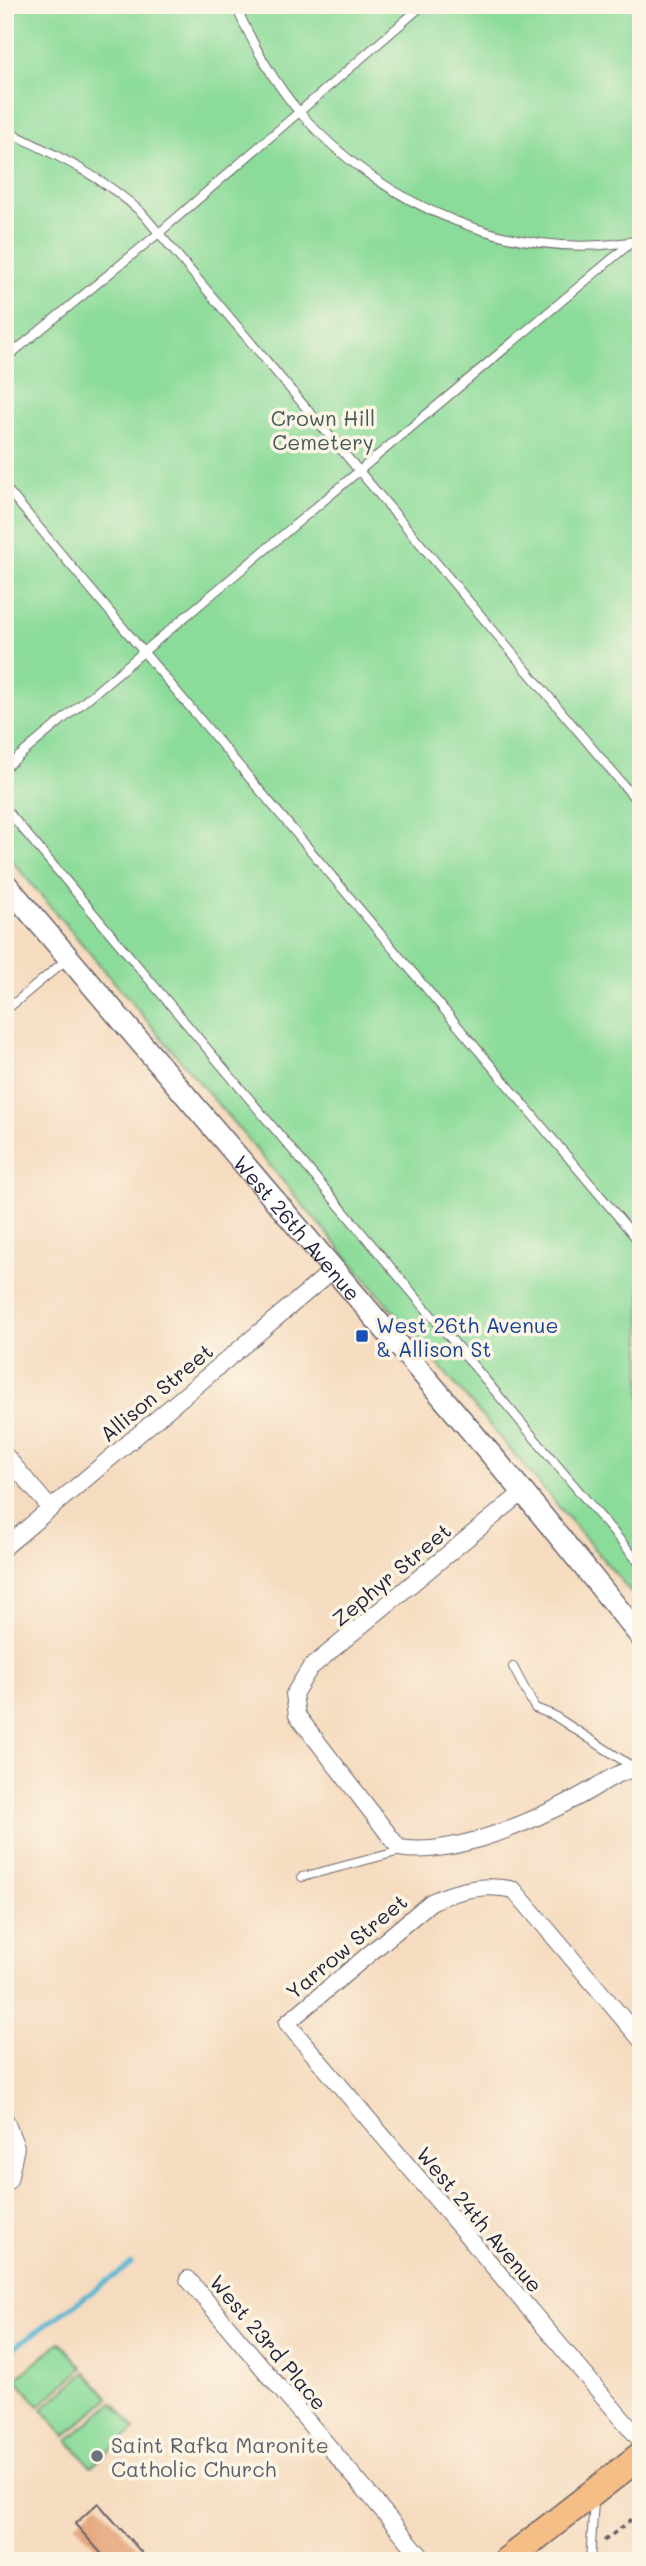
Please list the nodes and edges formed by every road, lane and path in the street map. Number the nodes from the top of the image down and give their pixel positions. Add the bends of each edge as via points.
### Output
1 (236, 5) edge
2 (423, 5) edge
3 (300, 113) junction
4 (5, 130) edge
5 (159, 233) junction
6 (636, 241) edge
7 (5, 359) edge
8 (358, 470) junction
9 (5, 487) edge
10 (144, 651) junction
11 (5, 768) edge
12 (641, 806) edge
13 (5, 808) edge
14 (5, 883) edge
15 (69, 958) junction
16 (5, 1012) edge
17 (641, 1244) edge
18 (333, 1270) junction
19 (5, 1455) edge
20 (523, 1492) junction
21 (51, 1509) junction
22 (5, 1547) edge
23 (641, 1565) edge
24 (641, 1637) edge
25 (513, 1667) dead end
26 (637, 1768) edge
27 (399, 1848) junction
28 (302, 1877) dead end
29 (287, 2023) joint
30 (641, 2040) edge
31 (5, 2119) edge
32 (5, 2184) edge
33 (188, 2279) dead end
34 (641, 2441) edge
35 (641, 2455) edge
36 (595, 2492) junction
37 (641, 2512) edge
38 (601, 2544) dead end
39 (425, 2561) edge
40 (506, 2561) edge
41 (590, 2561) edge

1 - 3 lane via 263,60
2 - 3 lane
3 - 5 lane
3 - 6 lane via 366,173 421,207 457,222 533,241
4 - 5 lane via 111,187
5 - 7 lane
5 - 8 lane
6 - 8 lane
8 - 10 lane
8 - 12 lane
9 - 10 lane
10 - 11 lane
10 - 17 lane
13 - 23 lane
14 - 15 street, West 26th Avenue
15 - 16 lane
15 - 18 street, West 26th Avenue
18 - 20 street, West 26th Avenue
18 - 21 street, Allison Street
19 - 21 street
20 - 24 street, West 26th Avenue
20 - 27 street, Zephyr Street via 310,1668 294,1694 297,1715 309,1735
21 - 22 street, Allison Street
25 - 26 lane via 535,1708
26 - 27 street via 617,1773 575,1799 499,1832 431,1849
27 - 28 lane
29 - 30 street, Yarrow Street via 431,1902 449,1893 486,1886 514,1890
29 - 34 street, West 24th Avenue
31 - 32 street via 16,2147
33 - 39 street, West 23rd Place
35 - 36 main road
36 - 40 main road
36 - 41 lane
37 - 38 path

